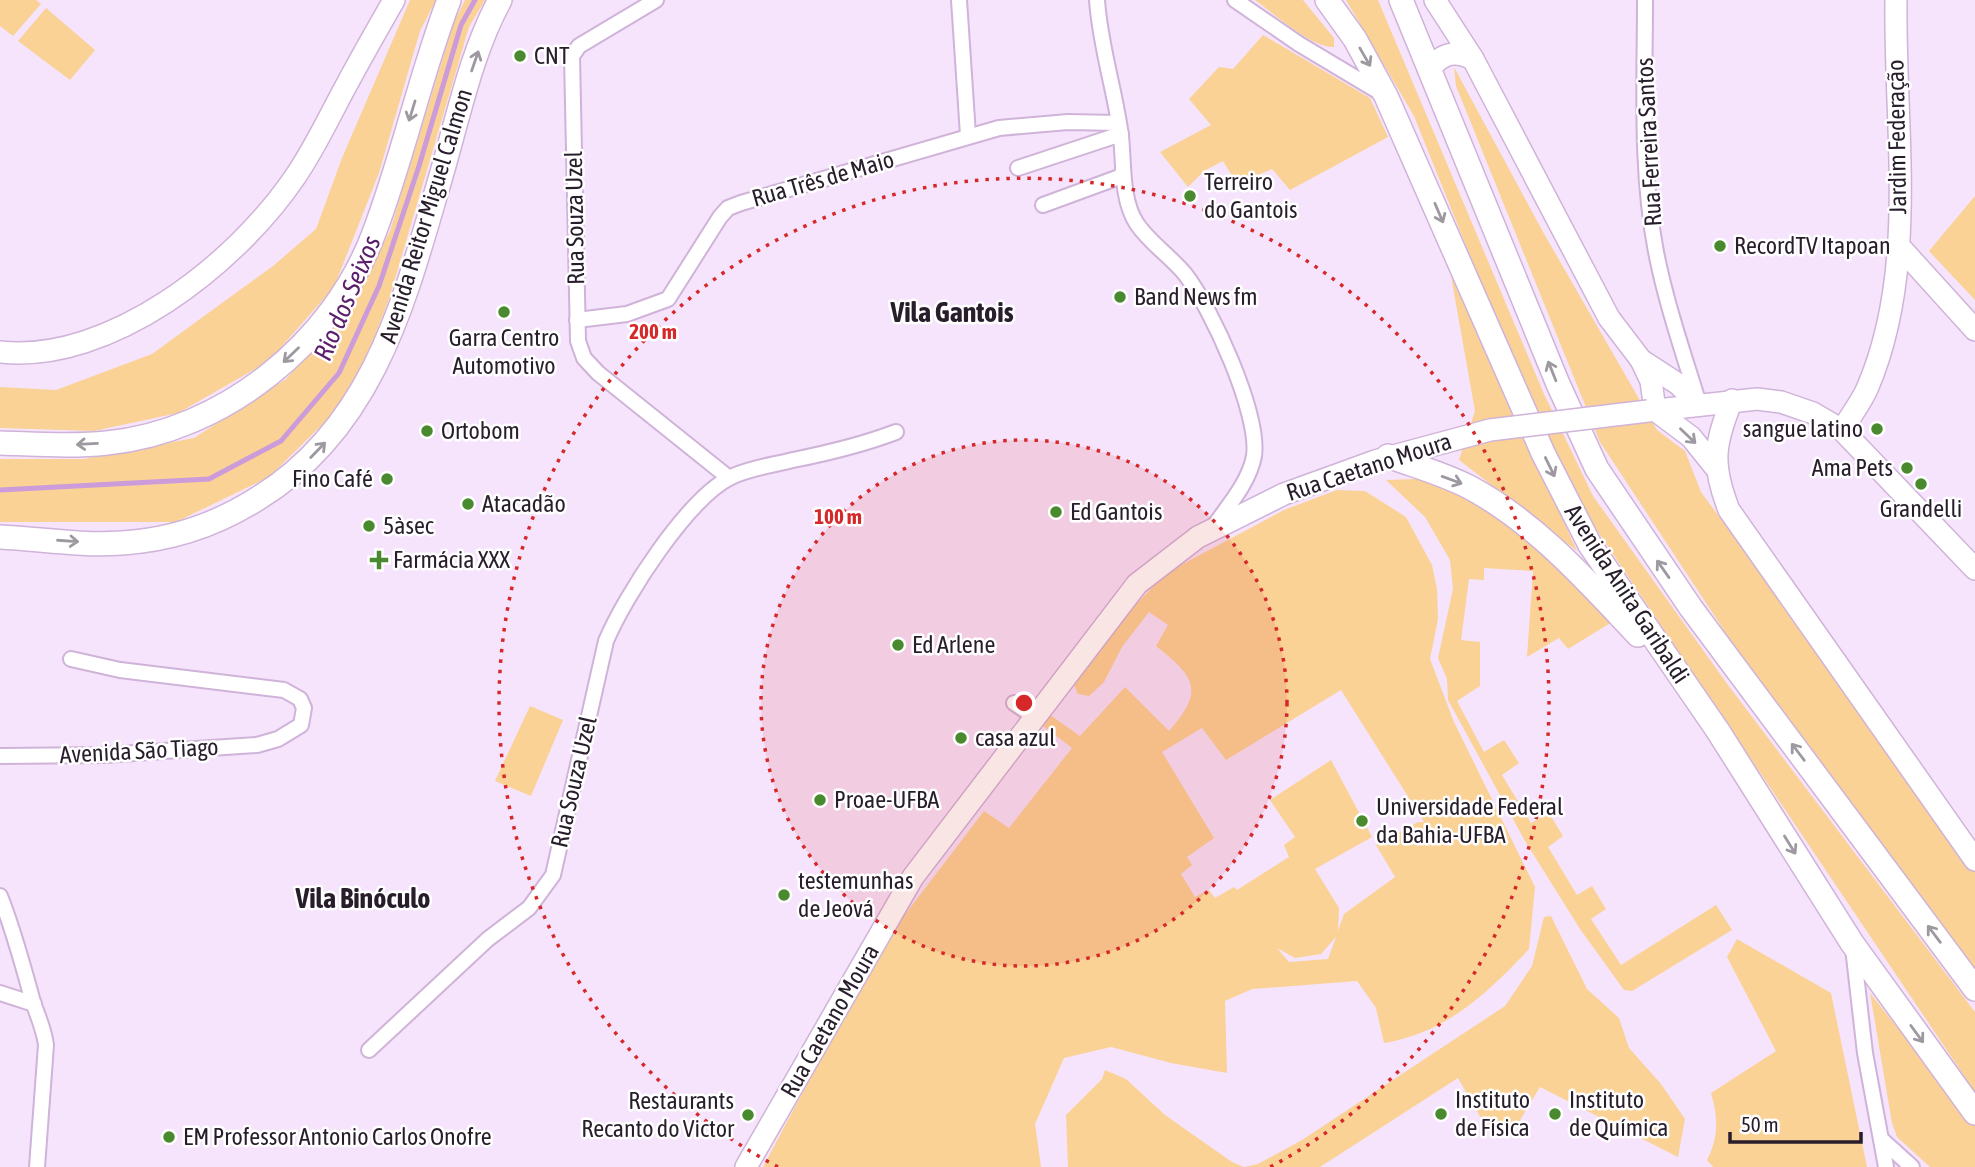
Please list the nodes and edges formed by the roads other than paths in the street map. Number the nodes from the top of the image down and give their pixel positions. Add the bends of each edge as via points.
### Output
1 (394, 0) edge
2 (449, 0) edge
3 (500, 0) edge
4 (656, 0) edge
5 (959, 0) edge
6 (1097, 0) edge
7 (1235, 0) edge
8 (1327, 0) edge
9 (1401, 0) edge
10 (1435, 0) edge
11 (1645, 0) edge
12 (1896, 0) edge
13 (1473, 59) junction
14 (1430, 69) junction
15 (1386, 96) junction
16 (1120, 129) junction
17 (968, 135) junction
18 (1018, 168) dead end
19 (1123, 169) junction
20 (1043, 205) dead end
21 (1899, 246) junction
22 (577, 320) junction
23 (1975, 330) edge
24 (0, 352) edge
25 (1641, 360) junction
26 (1732, 400) junction
27 (1699, 404) junction
28 (1651, 410) junction
29 (1842, 430) junction
30 (896, 432) dead end
31 (0, 443) edge
32 (1388, 456) junction
33 (1715, 467) junction
34 (729, 478) junction
35 (1211, 530) junction
36 (0, 537) edge
37 (1975, 569) edge
38 (71, 659) dead end
39 (1685, 686) junction
40 (1014, 703) dead end
41 (1035, 717) junction
42 (0, 757) edge
43 (1975, 860) edge
44 (0, 896) edge
45 (1852, 943) junction
46 (1975, 989) edge
47 (0, 993) edge
48 (34, 1004) junction
49 (369, 1051) dead end
50 (1975, 1113) edge
51 (1881, 1139) junction
52 (37, 1167) edge
53 (746, 1167) edge
54 (1885, 1167) edge
55 (1912, 1167) edge

1 - 24 main road via 295,177 260,221 218,262 134,321 93,340 24,355
2 -> 31 main road, Avenida Reitor Miguel Calmon via 374,233 346,290 299,348 238,397 177,427 108,443
36 -> 3 main road, Avenida Reitor Miguel Calmon via 119,544 182,533 233,514 268,493 333,435 369,381 394,328 467,85
4 - 22 street, Rua Souza Uzel via 579,46 572,56
5 - 17 street
6 - 16 street
7 - 15 street
8 -> 15 main road, Avenida Anita Garibaldi
9 - 14 main road, Avenida Anita Garibaldi
10 - 13 main road
11 - 27 street, Rua Ferreira Santos via 1651,222 1667,300
12 - 21 main road, Jardim Federação
13 - 14 main road via 1453,53 1442,56
13 - 25 main road via 1609,318
46 -> 14 main road, Avenida Anita Garibaldi via 1691,608 1597,469
15 -> 39 main road, Avenida Anita Garibaldi via 1563,496
16 - 17 street, Rua Três de Maio via 1023,125
16 - 18 street
16 - 19 street
17 - 22 street, Rua Três de Maio via 728,208 668,299 627,314
19 - 20 street via 1122,176
19 - 35 street via 1136,223 1186,275 1238,376 1254,436 1254,456 1246,478
21 - 23 main road
21 - 29 main road, Jardim Federação via 1883,341 1866,390
22 - 34 street, Rua Souza Uzel via 584,358
25 - 27 main road
25 - 28 main road via 1651,381
26 - 27 main road, Rua Caetano Moura
26 - 29 main road, Rua Caetano Moura via 1781,402 1813,412
26 - 33 main road via 1719,433
27 - 28 main road, Rua Caetano Moura
28 - 32 main road, Rua Caetano Moura, bridge via 1490,430
28 -> 33 main road via 1691,437
29 - 37 main road, Rua Caetano Moura
30 - 34 street
32 - 35 main road, Rua Caetano Moura via 1284,494
32 -> 39 main road via 1466,485 1496,502 1584,579
33 - 43 main road via 1738,524
34 - 49 street, Rua Souza Uzel via 671,536 618,612 606,641 555,866 546,886 529,908 478,948
35 - 41 main road, Rua Caetano Moura via 1137,584
38 - 42 street, Avenida São Tiago via 120,670 285,690 300,699 304,718 301,725 278,739 257,744 139,754
39 -> 45 main road, Avenida Anita Garibaldi via 1718,730
40 - 41 street
41 - 53 main road, Rua Caetano Moura via 913,877
44 - 48 street
45 -> 50 main road, Avenida Anita Garibaldi
45 - 51 street
47 - 48 street
48 - 52 street via 46,1045
51 - 54 street
51 - 55 street

